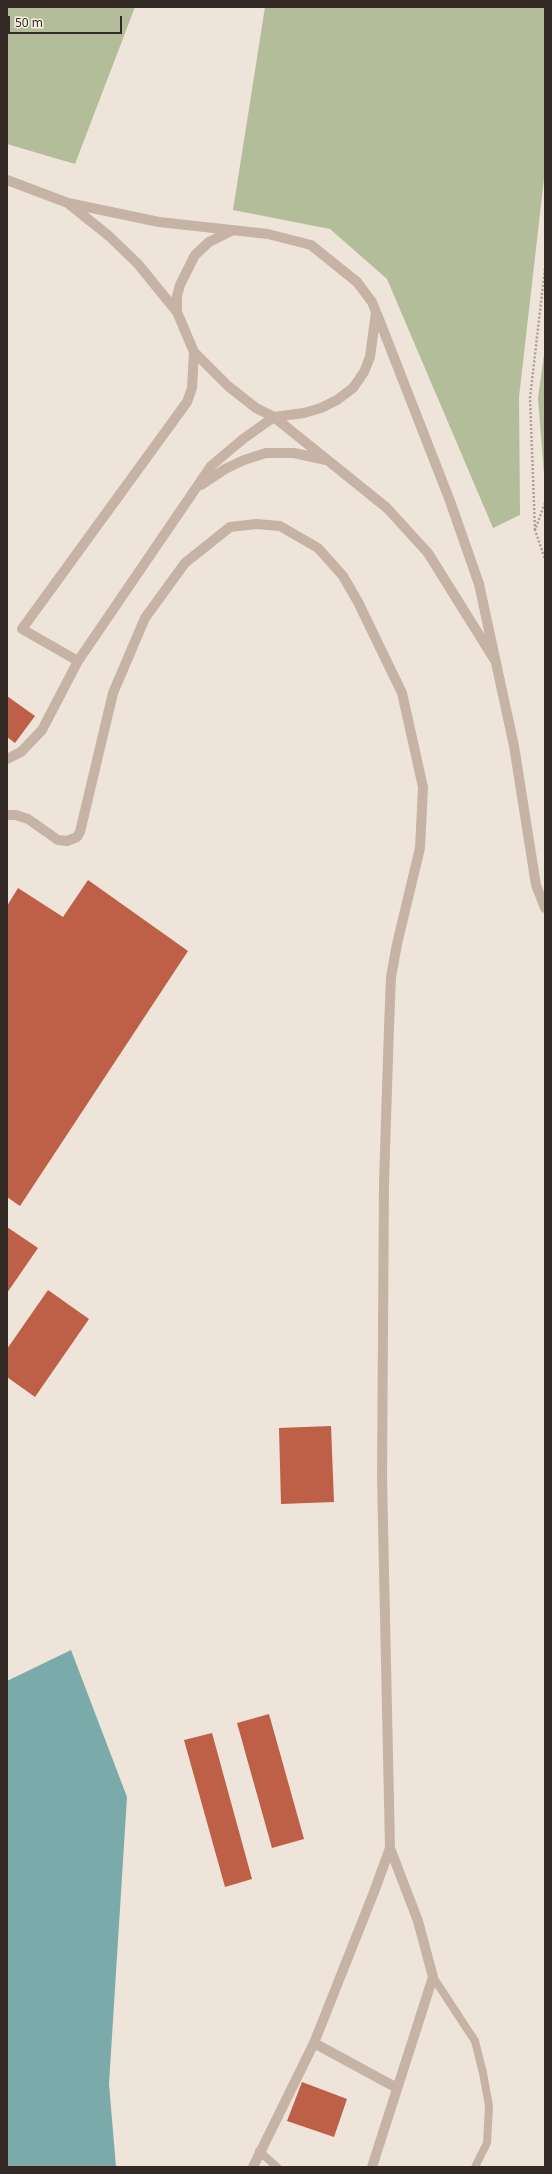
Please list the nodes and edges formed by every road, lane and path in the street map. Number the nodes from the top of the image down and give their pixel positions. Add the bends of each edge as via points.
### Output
1 (7, 180) edge
2 (68, 203) junction
3 (231, 231) junction
4 (545, 268) edge
5 (177, 312) junction
6 (376, 312) junction
7 (194, 352) junction
8 (274, 417) junction
9 (329, 461) junction
10 (196, 489) junction
11 (545, 503) edge
12 (535, 530) junction
13 (545, 560) edge
14 (78, 661) junction
15 (496, 662) junction
16 (7, 759) edge
17 (7, 815) edge
18 (545, 908) edge
19 (390, 1848) junction
20 (433, 1977) junction
21 (314, 2043) junction
22 (397, 2088) junction
23 (259, 2150) junction
24 (253, 2167) edge
25 (277, 2167) edge
26 (372, 2167) edge
27 (475, 2167) edge

1 - 2 street
2 - 3 street via 159,222
2 - 5 street via 109,236 138,264
3 - 5 street via 209,242 195,254 176,296
3 - 6 street via 268,234 310,246 358,282
4 - 12 path via 530,398
5 - 7 street
6 - 8 street via 370,357 353,388 321,408
6 - 15 street via 450,501 479,584
7 - 8 street via 228,386 256,408
7 - 14 street via 192,388 187,402 22,629
8 - 9 street
8 - 10 street via 211,466
9 - 10 street via 294,453 266,453 225,469
9 - 15 street via 387,508 428,553
10 - 14 street
11 - 12 path
12 - 13 path
14 - 16 street via 42,730 21,752
15 - 18 street via 514,746 536,885
17 - 19 street via 28,819 58,840 67,842 77,837 113,693 145,618 185,563 230,527 256,524 280,526 318,548 343,576 358,602 402,694 423,786 420,848 391,977 384,1183 382,1477
19 - 20 street via 418,1922
19 - 21 street
20 - 22 street
20 - 27 lane via 475,2041 483,2073 489,2106 487,2143
21 - 22 street
21 - 23 street
22 - 26 street
23 - 24 street
23 - 25 lane

